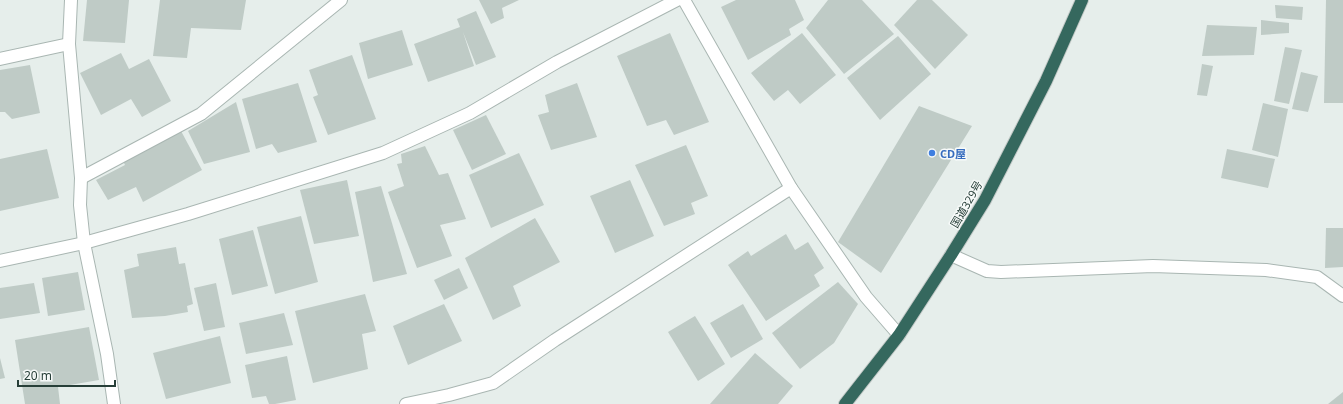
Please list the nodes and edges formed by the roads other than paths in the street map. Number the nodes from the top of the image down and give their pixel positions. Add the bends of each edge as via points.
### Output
1 (71, 0) edge
2 (341, 0) edge
3 (677, 0) edge
4 (684, 0) edge
5 (1082, 0) edge
6 (69, 44) junction
7 (0, 59) edge
8 (81, 178) junction
9 (792, 188) junction
10 (84, 243) junction
11 (951, 255) junction
12 (0, 261) edge
13 (1343, 296) edge
14 (899, 335) junction
15 (114, 404) edge
16 (406, 404) edge
17 (845, 404) edge

1 - 6 street
2 - 8 street via 201,114
3 - 10 street via 557,62 470,113 383,153 188,214
4 - 9 street
5 - 11 highway, 国道329号 via 1046,81 985,200
6 - 7 street
6 - 8 street
8 - 10 street via 80,205
9 - 14 street via 866,297
9 - 16 street via 555,340 493,383
10 - 12 street
10 - 15 street via 107,354
11 - 13 street via 987,271 1001,272 1152,266 1266,270 1317,277
11 - 14 highway, 国道329号
14 - 17 highway, 国道329号

